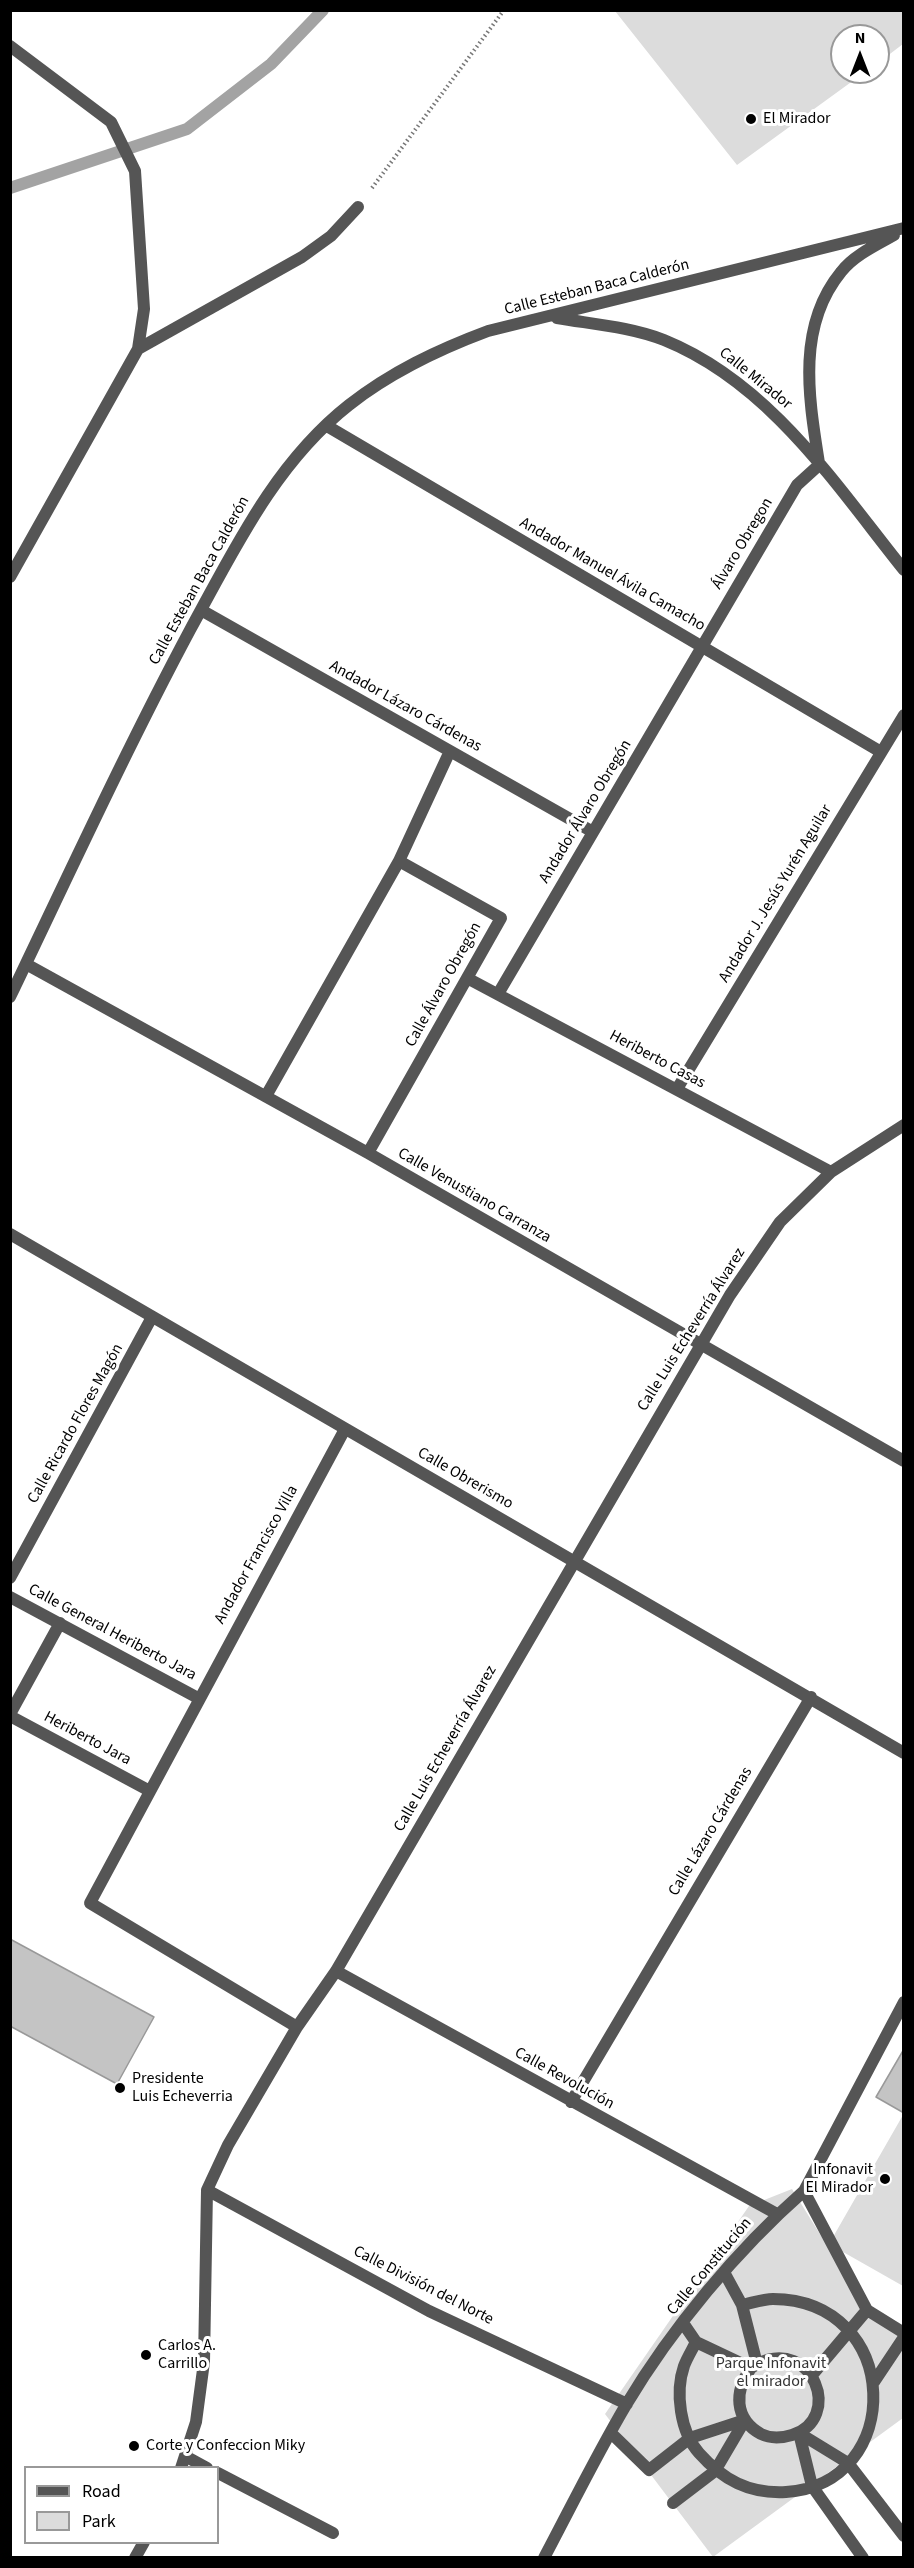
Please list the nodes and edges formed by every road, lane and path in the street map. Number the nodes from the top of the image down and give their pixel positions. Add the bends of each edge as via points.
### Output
1 (504, 10) edge
2 (10, 46) edge
3 (358, 207) joint
4 (903, 228) edge
5 (550, 317) junction
6 (138, 349) junction
7 (327, 426) junction
8 (819, 465) junction
9 (16, 556) edge
10 (903, 570) edge
11 (10, 577) edge
12 (201, 610) junction
13 (702, 646) junction
14 (903, 715) edge
15 (450, 751) junction
16 (881, 752) junction
17 (593, 831) junction
18 (399, 861) junction
19 (26, 964) junction
20 (467, 978) junction
21 (498, 994) junction
22 (10, 997) edge
23 (677, 1089) junction
24 (266, 1096) junction
25 (903, 1125) edge
26 (368, 1154) junction
27 (831, 1172) junction
28 (10, 1234) edge
29 (152, 1317) junction
30 (700, 1344) junction
31 (345, 1429) junction
32 (903, 1461) edge
33 (574, 1560) junction
34 (10, 1578) edge
35 (10, 1597) edge
36 (60, 1623) junction
37 (811, 1697) junction
38 (198, 1698) junction
39 (10, 1715) edge
40 (903, 1753) edge
41 (148, 1790) junction
42 (336, 1971) junction
43 (903, 2002) edge
44 (297, 2027) junction
45 (571, 2102) junction
46 (207, 2190) junction
47 (804, 2191) junction
48 (777, 2214) junction
49 (724, 2272) junction
50 (742, 2305) junction
51 (867, 2310) junction
52 (683, 2324) junction
53 (850, 2330) junction
54 (903, 2335) edge
55 (696, 2342) junction
56 (754, 2366) junction
57 (812, 2375) junction
58 (874, 2382) junction
59 (627, 2404) junction
60 (745, 2420) junction
61 (611, 2433) junction
62 (799, 2433) junction
63 (690, 2438) junction
64 (183, 2462) edge
65 (848, 2463) junction
66 (199, 2466) edge
67 (715, 2471) junction
68 (219, 2474) edge
69 (812, 2486) junction
70 (673, 2503) dead end
71 (333, 2533) dead end
72 (903, 2536) edge
73 (143, 2544) edge
74 (135, 2558) edge
75 (544, 2558) edge
76 (862, 2558) edge

1 - 3 path
2 - 6 street via 111,122 135,171 144,309
3 - 6 street via 331,236 302,257
4 - 5 street, Calle Esteban Baca Calderón
4 - 8 street, Calle Mirador via 842,271 821,304 809,347 809,401
5 - 7 street, Calle Esteban Baca Calderón via 488,331 439,349 390,376
5 - 8 street, Calle Mirador via 661,339 705,359 750,392
6 - 9 street
7 - 12 street, Calle Esteban Baca Calderón via 278,480 246,527
7 - 13 street, Andador Manuel Ávila Camacho
8 - 10 street, Calle Mirador
8 - 13 street, Álvaro Obregon via 797,485
9 - 11 street
12 - 15 street, Andador Lázaro Cárdenas
12 - 19 street, Calle Esteban Baca Calderón via 142,721
13 - 16 street, Andador Manuel Ávila Camacho
13 - 17 street, Andador Álvaro Obregón
14 - 16 street, Andador J. Jesús Yurén Aguilar
15 - 17 street, Andador Lázaro Cárdenas
15 - 18 street
16 - 23 street, Andador J. Jesús Yurén Aguilar
17 - 21 street, Andador Álvaro Obregón
18 - 20 street, Calle Álvaro Obregón via 501,918
18 - 24 street
19 - 22 street, Calle Esteban Baca Calderón
19 - 24 street, Calle Venustiano Carranza
20 - 21 street, Heriberto Casas
20 - 26 street, Calle Álvaro Obregón
21 - 23 street, Heriberto Casas
23 - 27 street, Heriberto Casas
24 - 26 street, Calle Venustiano Carranza
25 - 27 street, Calle Luis Echeverría Álvarez
26 - 30 street, Calle Venustiano Carranza
27 - 30 street, Calle Luis Echeverría Álvarez via 780,1222
28 - 29 street, Calle Obrerismo
29 - 31 street, Calle Obrerismo
29 - 34 street, Calle Ricardo Flores Magón
30 - 32 street, Calle Venustiano Carranza
30 - 33 street, Calle Luis Echeverría Álvarez
31 - 33 street, Calle Obrerismo
31 - 38 street, Andador Francisco Villa
33 - 37 street, Calle Obrerismo
33 - 42 street, Calle Luis Echeverría Álvarez
35 - 36 street, Calle General Heriberto Jara
36 - 38 street, Calle General Heriberto Jara
36 - 39 street, Heriberto Jara
37 - 40 street, Calle Obrerismo
37 - 45 street, Calle Lázaro Cárdenas
38 - 41 street, Andador Francisco Villa
39 - 41 street, Heriberto Jara
41 - 44 street via 90,1903
42 - 44 street, Calle Luis Echeverría Álvarez
42 - 45 street, Calle Revolución
43 - 47 street, Calle Constitución
44 - 46 street, Calle Luis Echeverría Álvarez via 228,2145
45 - 48 street, Calle Revolución
46 - 59 street, Calle División del Norte via 429,2311
46 - 64 street, Calle Luis Echeverría Álvarez via 204,2362 196,2422
47 - 48 street, Calle Constitución
47 - 51 street
48 - 49 street, Calle Constitución
49 - 50 street
49 - 52 street, Calle Constitución
50 - 53 street via 771,2299 800,2301 827,2312
50 - 56 street
51 - 53 street
51 - 54 street
52 - 55 street
52 - 59 street, Calle Constitución
53 - 57 street
53 - 58 street via 866,2355
54 - 58 street
55 - 56 street
55 - 63 street via 684,2367 680,2395
56 - 57 street via 783,2358 800,2363
56 - 60 street via 741,2381 738,2398
57 - 62 street via 818,2390 818,2407 811,2422
58 - 65 street via 874,2412 865,2439
59 - 61 street, Calle Constitución
60 - 62 street via 766,2436 782,2438
60 - 63 street
60 - 67 street
61 - 63 street via 649,2470
61 - 75 street, Calle Constitución
62 - 65 street
62 - 69 street
63 - 67 street
64 - 66 street
65 - 69 street
65 - 72 street
67 - 69 street via 741,2486 769,2493
67 - 70 street
68 - 71 street
69 - 76 street
73 - 74 street

